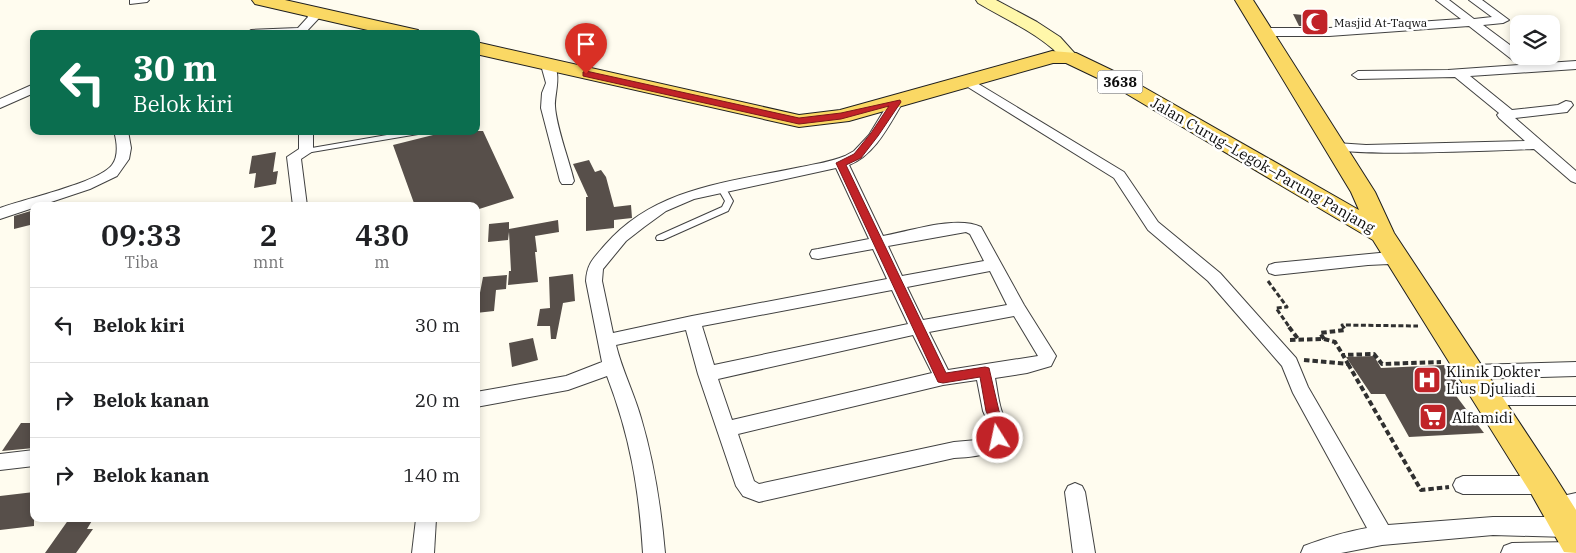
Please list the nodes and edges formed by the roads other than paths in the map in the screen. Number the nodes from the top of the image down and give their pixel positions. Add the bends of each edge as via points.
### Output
1 (261, 0) edge
2 (984, 0) edge
3 (1244, 0) edge
4 (1442, 0) edge
5 (1474, 0) edge
6 (312, 12) junction
7 (1472, 22) junction
8 (302, 30) edge
9 (393, 30) edge
10 (1264, 32) junction
11 (480, 49) edge
12 (1069, 57) junction
13 (547, 65) junction
14 (1528, 67) junction
15 (1573, 67) edge
16 (1458, 73) junction
17 (1358, 75) dead end
18 (967, 81) junction
19 (30, 90) edge
20 (896, 102) junction
21 (0, 104) edge
22 (1566, 106) dead end
23 (1507, 113) junction
24 (123, 135) edge
25 (306, 135) edge
26 (400, 135) edge
27 (1537, 145) junction
28 (1336, 147) junction
29 (306, 151) junction
30 (840, 163) junction
31 (1576, 178) edge
32 (567, 181) dead end
33 (721, 187) junction
34 (300, 202) edge
35 (0, 214) edge
36 (1382, 234) junction
37 (660, 238) dead end
38 (877, 242) junction
39 (818, 254) dead end
40 (1400, 262) junction
41 (994, 265) junction
42 (1275, 269) road end
43 (898, 283) junction
44 (1018, 309) junction
45 (692, 322) junction
46 (917, 328) junction
47 (606, 341) junction
48 (612, 366) junction
49 (1467, 366) junction
50 (1576, 369) edge
51 (985, 372) junction
52 (707, 374) junction
53 (943, 378) junction
54 (480, 399) edge
55 (1490, 401) junction
56 (1576, 401) edge
57 (726, 428) junction
58 (30, 458) edge
59 (0, 462) edge
60 (1463, 485) road end
61 (1543, 485) junction
62 (1075, 492) dead end
63 (1566, 504) edge
64 (426, 522) edge
65 (1572, 534) edge
66 (1382, 535) junction
67 (1576, 552) edge
68 (423, 553) edge
69 (654, 553) edge
70 (1084, 553) edge
71 (1312, 553) edge
72 (1512, 553) edge

1 - 6 main road
2 - 12 street via 1052,39 1064,48
3 - 10 main road
4 - 7 street
5 - 7 street via 1504,20
6 - 8 street via 314,17
6 - 9 main road
7 - 10 street via 1329,32
7 - 14 street
10 - 28 main road
11 - 13 main road
12 - 18 main road via 1052,57
12 - 36 main road, Jalan Curug–Legok–Parung Panjang / 3638 via 1117,80
13 - 20 main road via 799,121 841,116
13 - 32 street via 554,82 548,93 548,108
14 - 15 street
14 - 16 street
16 - 17 street
16 - 23 street
18 - 20 main road
18 - 66 street via 1119,175 1153,226 1214,277 1291,355 1299,388
19 - 21 street
20 - 30 street via 857,156
22 - 23 street via 1562,109
23 - 27 street via 1504,115 1506,118
24 - 35 street via 123,159 117,170 71,191
25 - 29 street
26 - 29 lane
27 - 28 street
27 - 31 street
28 - 36 main road via 1363,192
29 - 34 street via 294,156
30 - 33 street
30 - 38 street
33 - 37 lane via 729,201 725,209
33 - 47 street via 690,195 662,208 621,238 599,262 594,281
36 - 40 main road, Jalan Curug–Legok–Parung Panjang / 3638
38 - 39 street
38 - 41 street via 968,227 976,231
38 - 43 street
40 - 42 street via 1390,258 1368,259
40 - 49 main road, Jalan Curug–Legok–Parung Panjang / 3638
41 - 43 street
41 - 44 street
43 - 45 street
43 - 46 street
44 - 46 street
44 - 51 street via 1047,356 1045,361
45 - 47 street
45 - 52 street
46 - 52 street
46 - 53 street
47 - 48 street
48 - 54 street via 568,383
48 - 69 street via 645,471
49 - 50 street
49 - 55 main road, Jalan Curug–Legok–Parung Panjang / 3638
51 - 53 street
51 - 57 street via 992,411 998,424 998,438 989,446 976,449 954,450 760,493 746,486
52 - 57 street
53 - 57 street
55 - 56 lane
55 - 61 main road, Jalan Curug–Legok–Parung Panjang / 3638
58 - 59 street
60 - 61 street
61 - 63 main road, Jalan Curug–Legok–Parung Panjang / 3638
62 - 70 street
63 - 65 main road, Jalan Curug–Legok–Parung Panjang / 3638
64 - 68 street
65 - 66 street via 1493,526
66 - 71 street via 1348,541
67 - 72 street

